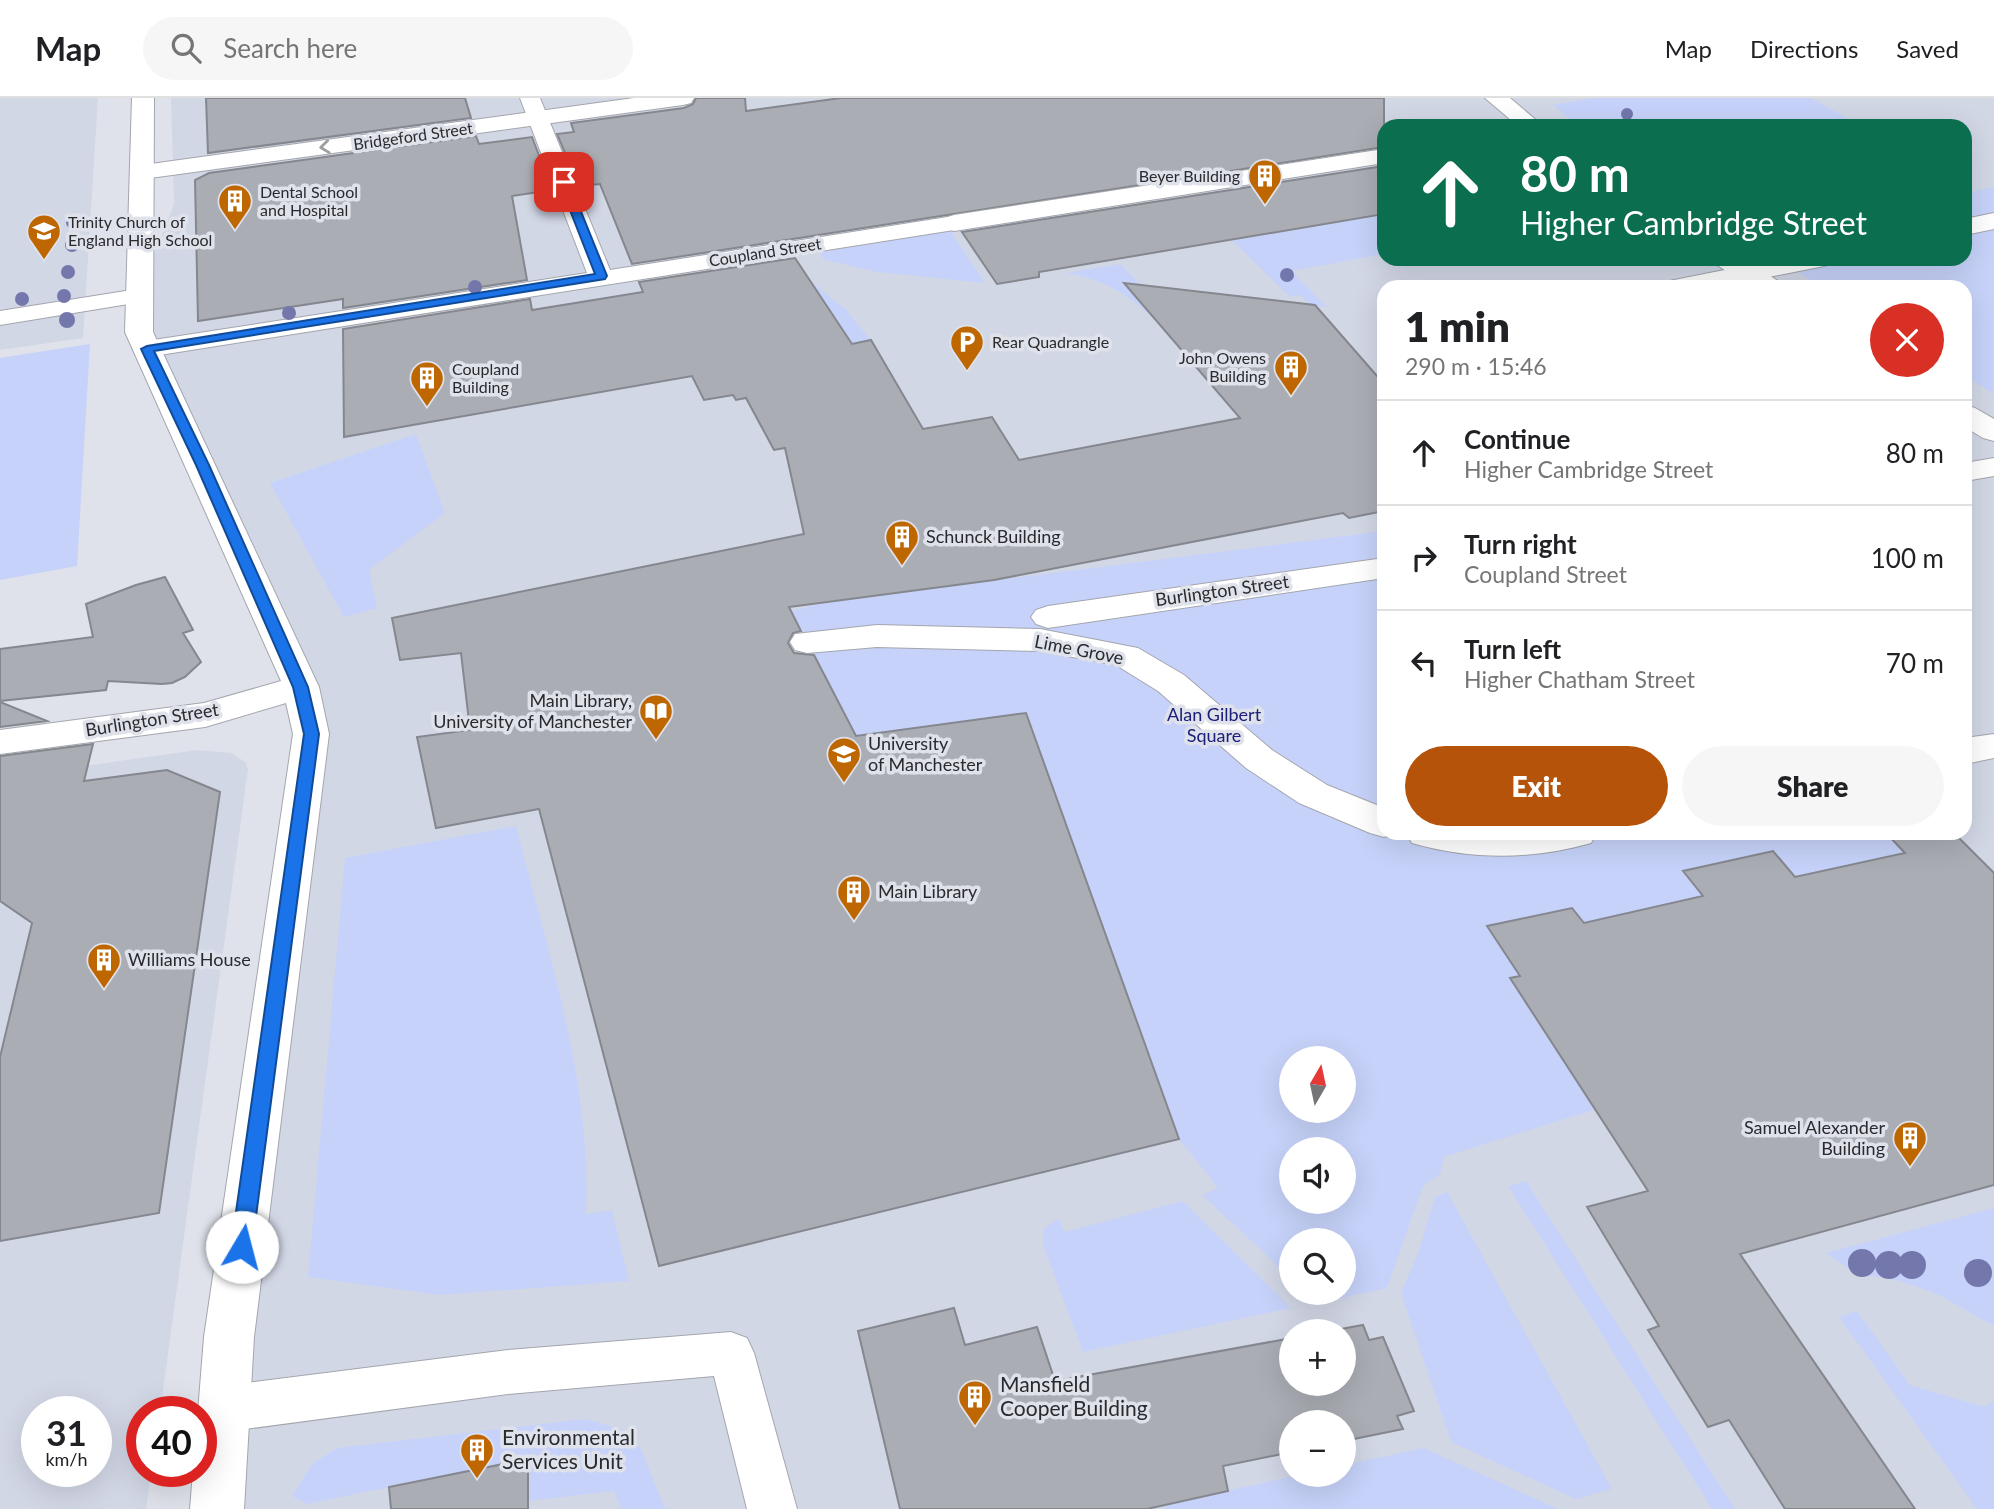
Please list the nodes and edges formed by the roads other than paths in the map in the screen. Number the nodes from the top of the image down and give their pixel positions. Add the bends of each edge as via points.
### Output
1 (143, 98) edge
2 (683, 98) edge
3 (1496, 98) edge
4 (534, 108) edge
5 (1523, 119) edge
6 (1377, 157) edge
7 (143, 172) junction
8 (1994, 220) edge
9 (954, 223) joint
10 (1972, 225) edge
11 (769, 252) junction
12 (806, 262) dead end
13 (1736, 266) edge
14 (1800, 266) edge
15 (601, 276) junction
16 (1758, 280) edge
17 (1762, 280) edge
18 (138, 296) junction
19 (0, 318) edge
20 (147, 349) junction
21 (1972, 419) edge
22 (1994, 432) edge
23 (1377, 569) edge
24 (877, 636) junction
25 (807, 642) dead end
26 (300, 687) junction
27 (0, 742) edge
28 (1994, 746) edge
29 (1972, 750) edge
30 (1377, 820) edge
31 (1480, 840) edge
32 (1546, 840) edge
33 (223, 1409) junction
34 (217, 1509) edge
35 (772, 1509) edge

1 - 7 street
2 - 4 street, Bridgeford Street
3 - 5 street
4 -> 7 street, Bridgeford Street
4 - 15 lane
6 - 9 street, Coupland Street
7 - 18 street
8 - 10 street
9 - 11 lane, Coupland Street
11 - 12 lane
11 - 15 lane, Coupland Street
13 - 16 street
14 - 17 street
15 - 20 lane, Coupland Street via 286,333
18 - 19 lane
18 - 20 street via 139,332
20 - 26 street
21 - 22 street
23 - 24 street, Burlington Street via 1054,616
24 - 25 street, Lime Grove
24 - 30 street, Lime Grove via 1040,640 1126,656 1171,683 1259,759 1313,794
26 - 27 street, Burlington Street via 205,715
26 - 33 street via 311,734
28 - 29 street
31 - 32 street
33 - 34 street
33 - 35 lane via 508,1372 731,1353

